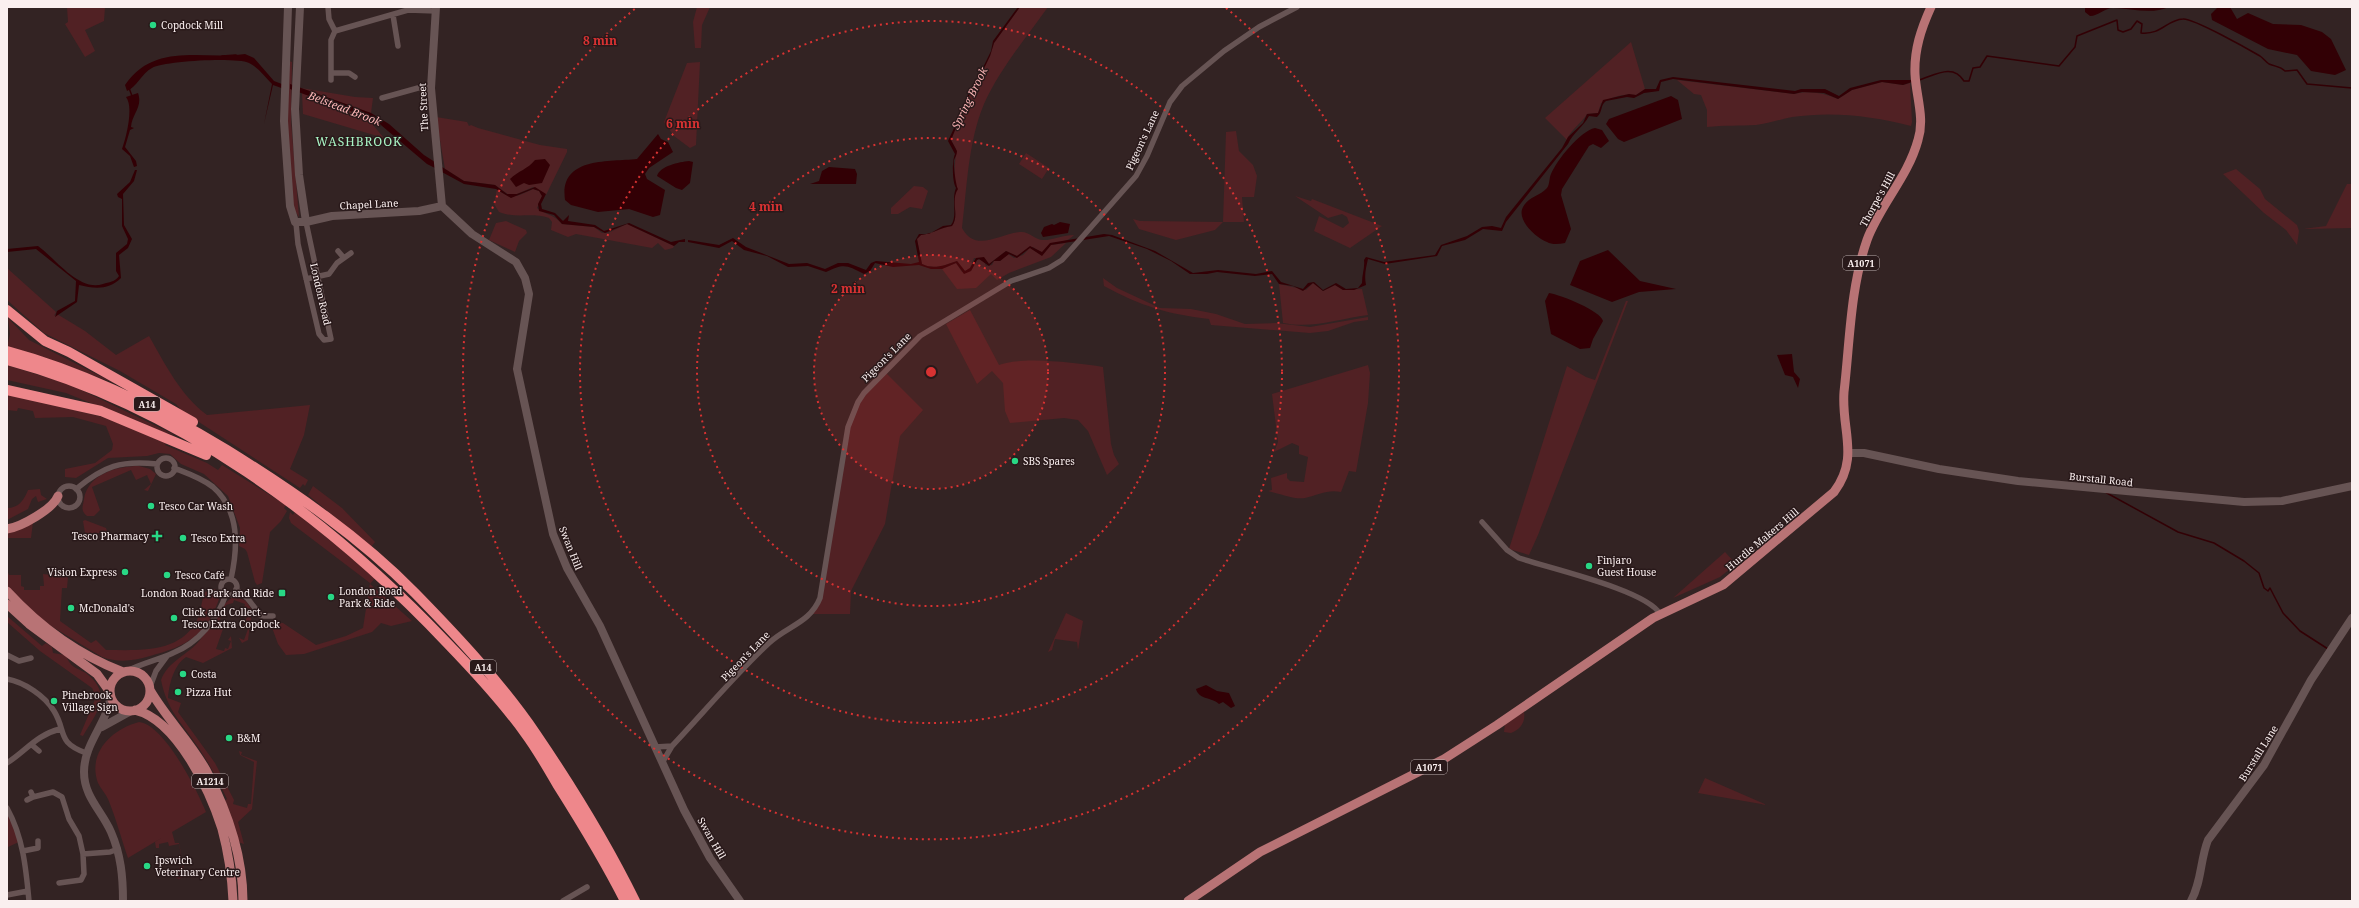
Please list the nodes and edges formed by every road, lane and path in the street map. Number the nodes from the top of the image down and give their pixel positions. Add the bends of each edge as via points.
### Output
1 (288, 7) edge
2 (300, 7) edge
3 (328, 7) edge
4 (1297, 7) edge
5 (1931, 7) edge
6 (436, 9) edge
7 (393, 15) junction
8 (336, 31) junction
9 (398, 46) dead end
10 (331, 73) junction
11 (355, 77) dead end
12 (331, 80) dead end
13 (431, 88) junction
14 (382, 98) dead end
15 (442, 206) junction
16 (306, 222) junction
17 (296, 223) junction
18 (338, 251) dead end
19 (351, 252) dead end
20 (344, 258) junction
21 (317, 277) junction
22 (306, 279) junction
23 (7, 310) edge
24 (7, 351) edge
25 (7, 360) edge
26 (7, 390) edge
27 (1849, 453) junction
28 (157, 464) junction
29 (174, 468) junction
30 (244, 472) junction
31 (275, 480) junction
32 (2352, 486) edge
33 (76, 489) junction
34 (58, 496) junction
35 (1482, 522) dead end
36 (7, 529) edge
37 (231, 579) junction
38 (236, 589) junction
39 (7, 591) edge
40 (226, 594) junction
41 (7, 604) edge
42 (1660, 614) junction
43 (273, 616) dead end
44 (2352, 618) edge
45 (7, 655) edge
46 (168, 656) junction
47 (31, 658) dead end
48 (125, 672) junction
49 (7, 679) edge
50 (150, 688) junction
51 (110, 694) junction
52 (133, 710) junction
53 (60, 729) junction
54 (98, 729) junction
55 (32, 745) junction
56 (672, 746) junction
57 (655, 747) junction
58 (39, 751) dead end
59 (86, 753) junction
60 (8, 760) edge
61 (662, 763) junction
62 (27, 800) dead end
63 (7, 808) edge
64 (38, 841) dead end
65 (118, 849) junction
66 (23, 851) junction
67 (84, 854) junction
68 (59, 883) dead end
69 (587, 887) dead end
70 (28, 891) junction
71 (7, 895) edge
72 (29, 901) edge
73 (123, 901) edge
74 (233, 901) edge
75 (243, 901) edge
76 (563, 901) edge
77 (625, 901) edge
78 (635, 901) edge
79 (740, 901) edge
80 (1188, 901) edge
81 (2191, 901) edge

1 - 17 street, London Road via 284,94 287,183 290,206
2 - 16 street, London Road via 296,95 298,161
3 - 8 street via 329,19
4 - 56 street, Pigeon's Lane via 1224,51 1182,86 1170,102 1136,176 1062,260 1049,268 1011,281 920,336 864,393 848,427 820,598 815,608 806,619 768,644
5 - 27 main road, Thorpe's Hill / A1071 via 1919,37 1915,74 1920,116 1918,140 1903,176 1872,228 1854,291 1844,395
6 - 7 street via 408,10
6 - 13 street, The Street
7 - 8 street
7 - 9 street
8 - 10 street via 331,40
10 - 11 street via 349,73
10 - 12 street
13 - 14 street via 418,88
13 - 15 street, The Street
15 - 16 street, Chapel Lane via 419,211 332,216
15 - 57 street, Swan Hill via 472,234 516,262 525,278 529,294 517,370 554,534 567,568 600,626
16 - 17 street, Chapel Lane
16 - 21 street, London Road
17 - 22 street, London Road
18 - 20 street
19 - 20 street
20 - 21 street via 329,274
21 - 22 street
21 - 22 street, London Road via 331,339 324,340 320,337
23 - 31 highway, A14 via 45,341 166,405 260,465
24 - 31 highway, A14 via 106,386 140,401
25 - 30 highway, A14 via 94,390 131,406 177,430
26 - 30 highway, A14 via 101,411
27 - 32 street, Burstall Road via 1864,453 1939,469 2018,481 2244,502 2282,501
27 - 42 main road, Hurdle Makers Hill / A1071 via 1848,466 1840,483 1812,512 1735,577 1710,592
28 - 29 street via 166,458 173,462
28 - 29 street via 163,475 170,474
28 - 33 street via 134,462 112,466 93,475
29 - 37 street via 199,478 213,488 229,508 235,525 236,543
30 - 77 highway, A14 via 358,556 407,600 488,686 526,735 585,829
31 - 78 highway, A14 via 361,545 414,592 492,677 536,733 618,868
33 - 34 street via 67,487 61,490
33 - 34 street via 80,495 79,502 71,508 62,505
34 - 36 main road via 53,505 17,527
35 - 42 street via 1507,550 1519,558 1610,587 1650,603
37 - 38 street via 235,582
37 - 40 street via 224,580 221,584 222,591
38 - 40 street via 232,594
38 - 43 street via 248,599 261,616
39 - 48 main road via 37,620 72,646 98,661
40 - 46 street via 203,632 185,648
41 - 51 main road via 29,624 97,674
42 - 80 main road, A1071 via 1467,745 1414,775 1260,852
44 - 81 street, Burstall Lane via 2311,680 2264,765 2208,840 2199,886
45 - 47 street via 19,661
46 - 48 street
46 - 50 street via 156,671
48 - 50 main road via 134,671 143,675
48 - 51 main road via 115,678
49 - 53 street via 25,685 48,704 55,713
50 - 52 main road via 148,700
50 - 75 main road, A1214 via 161,709 206,770 238,852
51 - 52 main road via 119,708
51 - 54 street via 108,711
52 - 54 street
52 - 74 main road, A1214 via 149,716 162,725 198,773 222,829
53 - 55 street via 41,735
53 - 59 street via 71,746
54 - 59 street
55 - 58 street
55 - 60 street via 24,748 16,758
56 - 57 street
56 - 61 street, Pigeon's Lane
57 - 61 street, Swan Hill
59 - 65 street via 84,772 87,792 106,821
61 - 79 street, Swan Hill via 710,858
62 - 67 street via 32,794 53,792 62,797
63 - 66 street via 16,826
64 - 66 street via 38,848
65 - 67 street
65 - 73 street via 123,871
66 - 70 street
67 - 68 street via 84,874 81,880
69 - 76 street
70 - 71 street
70 - 72 street

